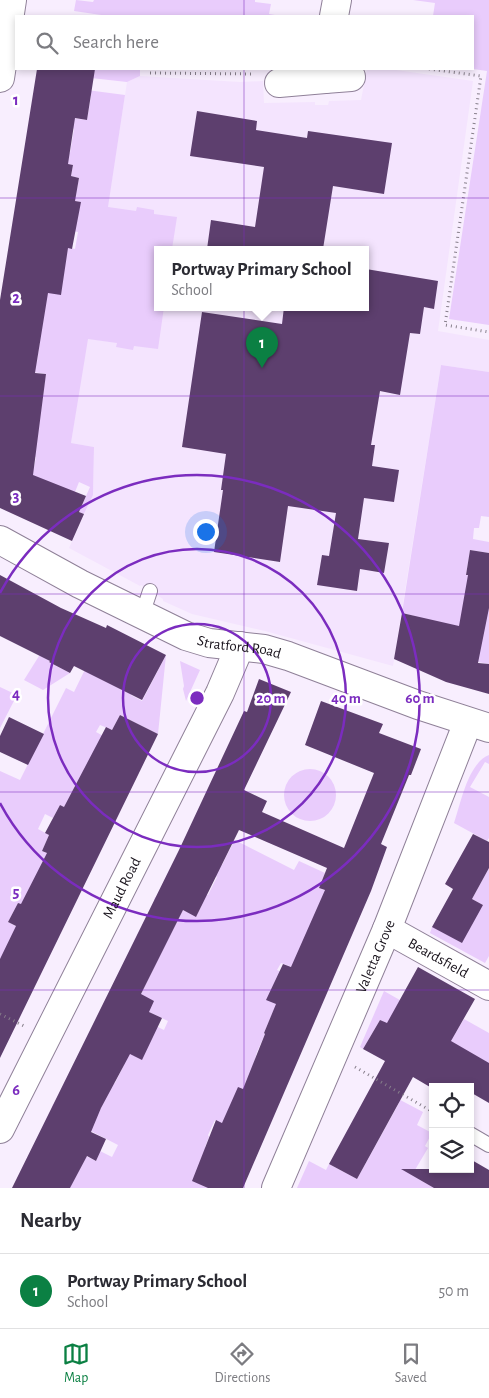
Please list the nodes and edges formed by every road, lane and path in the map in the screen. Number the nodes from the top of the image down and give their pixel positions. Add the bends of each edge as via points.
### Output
1 (12, 0) edge
2 (337, 0) edge
3 (334, 15) edge
4 (436, 70) edge
5 (150, 74) dead end
6 (334, 75) edge
7 (0, 78) edge
8 (270, 78) joint
9 (489, 332) edge
10 (0, 540) edge
11 (240, 646) junction
12 (478, 725) edge
13 (387, 930) junction
14 (489, 986) edge
15 (333, 1055) junction
16 (429, 1110) edge
17 (0, 1129) edge
18 (474, 1136) edge
19 (489, 1145) edge
20 (276, 1188) edge

1 - 7 street
2 - 3 street
4 - 9 path via 481,76 445,325
5 - 8 path
6 - 8 street
10 - 11 street, Stratford Road via 80,584 146,603 186,636 209,643
11 - 12 street, Stratford Road via 288,656
11 - 17 street, Maud Road via 220,693
12 - 13 street, Valetta Grove
13 - 14 street, Beardsfield
13 - 15 street, Valetta Grove
15 - 16 path
15 - 20 street, Valetta Grove
18 - 19 lane

